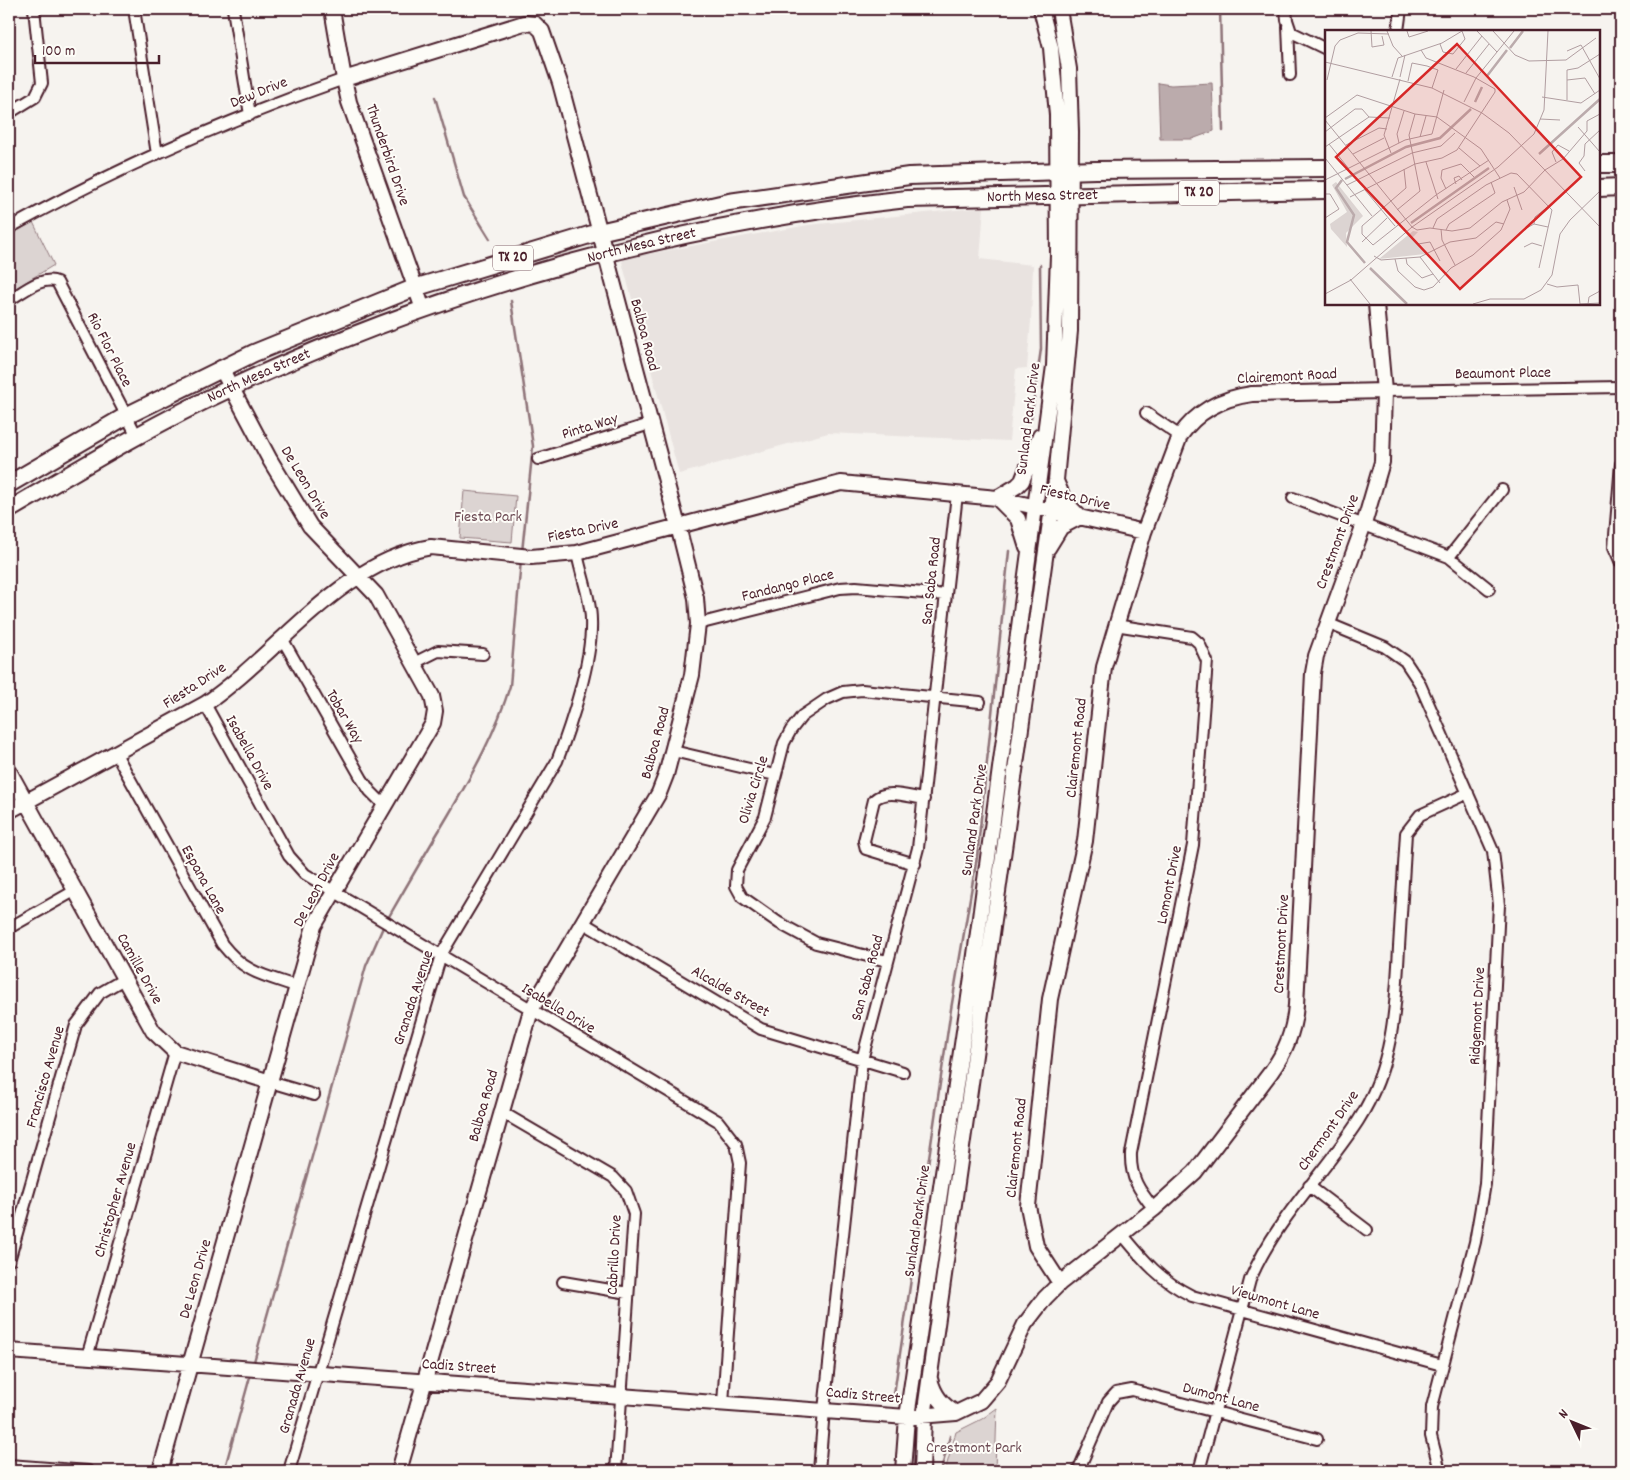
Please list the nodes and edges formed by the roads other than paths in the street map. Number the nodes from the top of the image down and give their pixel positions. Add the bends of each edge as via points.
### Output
1 (34, 9) edge
2 (134, 9) edge
3 (233, 9) edge
4 (332, 9) edge
5 (1286, 9) edge
6 (1401, 9) edge
7 (1060, 11) edge
8 (1043, 14) edge
9 (535, 24) joint
10 (1288, 26) junction
11 (1398, 30) edge
12 (1325, 49) edge
13 (1290, 75) dead end
14 (344, 79) junction
15 (9, 113) edge
16 (250, 115) junction
17 (157, 154) junction
18 (1600, 164) edge
19 (1621, 164) edge
20 (1325, 168) edge
21 (1064, 171) junction
22 (908, 176) junction
23 (1621, 187) edge
24 (1600, 188) edge
25 (1325, 190) edge
26 (1064, 194) junction
27 (907, 199) junction
28 (729, 202) junction
29 (731, 225) junction
30 (9, 228) edge
31 (598, 232) junction
32 (604, 254) junction
33 (414, 288) junction
34 (9, 300) edge
35 (1376, 305) edge
36 (423, 309) junction
37 (1063, 331) junction
38 (221, 368) junction
39 (1621, 387) edge
40 (231, 388) junction
41 (1384, 391) junction
42 (1146, 413) dead end
43 (126, 416) junction
44 (1047, 418) junction
45 (650, 424) junction
46 (137, 436) junction
47 (1180, 436) junction
48 (538, 459) dead end
49 (1621, 464) edge
50 (1056, 480) junction
51 (9, 484) edge
52 (1502, 490) dead end
53 (957, 494) junction
54 (997, 498) junction
55 (1292, 498) dead end
56 (1036, 506) junction
57 (9, 510) edge
58 (1050, 510) junction
59 (1080, 517) junction
60 (1364, 524) junction
61 (678, 526) junction
62 (1144, 532) junction
63 (577, 553) junction
64 (1044, 555) junction
65 (1029, 556) junction
66 (1449, 556) junction
67 (1621, 563) edge
68 (358, 575) junction
69 (1489, 589) dead end
70 (946, 595) junction
71 (1327, 623) junction
72 (698, 624) junction
73 (1115, 625) junction
74 (283, 640) junction
75 (483, 654) dead end
76 (414, 663) junction
77 (935, 697) junction
78 (980, 702) dead end
79 (205, 704) junction
80 (673, 751) junction
81 (116, 754) junction
82 (9, 771) edge
83 (775, 775) junction
84 (1468, 793) junction
85 (924, 799) junction
86 (27, 801) junction
87 (384, 806) junction
88 (9, 812) edge
89 (914, 864) junction
90 (76, 890) junction
91 (333, 892) junction
92 (582, 922) junction
93 (9, 928) edge
94 (441, 955) junction
95 (888, 961) junction
96 (124, 979) junction
97 (296, 986) junction
98 (531, 1010) junction
99 (175, 1052) junction
100 (862, 1060) junction
101 (903, 1072) dead end
102 (270, 1082) junction
103 (314, 1096) dead end
104 (500, 1112) junction
105 (1310, 1186) junction
106 (1154, 1209) junction
107 (1367, 1230) dead end
108 (1122, 1234) junction
109 (9, 1261) edge
110 (563, 1282) dead end
111 (1060, 1283) junction
112 (628, 1293) junction
113 (1242, 1310) junction
114 (9, 1351) edge
115 (87, 1357) junction
116 (190, 1365) junction
117 (1442, 1365) junction
118 (316, 1373) junction
119 (930, 1378) junction
120 (424, 1382) junction
121 (622, 1396) junction
122 (723, 1403) junction
123 (824, 1410) junction
124 (1215, 1412) junction
125 (956, 1413) junction
126 (924, 1416) junction
127 (907, 1417) junction
128 (1317, 1439) dead end
129 (9, 1465) edge
130 (88, 1471) edge
131 (160, 1471) edge
132 (289, 1471) edge
133 (399, 1471) edge
134 (616, 1471) edge
135 (819, 1471) edge
136 (903, 1471) edge
137 (922, 1471) edge
138 (1078, 1471) edge
139 (1199, 1471) edge
140 (1440, 1471) edge

1 - 15 street via 42,83 35,97
2 - 17 street
3 - 16 street
4 - 14 street, Thunderbird Drive
5 - 10 street
6 - 11 street
7 - 8 street
7 - 21 street via 1069,69
8 - 21 street via 1055,81
9 - 14 street, Dew Drive via 524,23
9 - 31 street, Balboa Road via 542,31 560,83
10 - 12 street via 1296,36
10 - 13 street
14 - 16 street, Dew Drive
14 - 33 street, Thunderbird Drive
16 - 17 street, Dew Drive
17 - 30 street, Dew Drive
18 - 19 main road
20 - 21 main road, North Mesa Street / TX 20
21 - 22 main road, North Mesa Street / TX 20
21 - 26 street, Sunland Park Drive
22 - 27 main road
22 - 28 main road, North Mesa Street / TX 20
23 - 24 main road
25 - 26 main road, North Mesa Street / TX 20
26 - 27 main road, North Mesa Street / TX 20
26 - 37 street, Sunland Park Drive
27 - 29 main road, North Mesa Street / TX 20
28 - 29 main road
28 - 31 main road, North Mesa Street / TX 20
29 - 32 main road, North Mesa Street / TX 20
31 - 32 street, Balboa Road
31 - 33 main road, North Mesa Street / TX 20
32 - 36 main road, North Mesa Street / TX 20
32 - 45 street, Balboa Road
33 - 36 street, Thunderbird Drive
33 - 38 main road, North Mesa Street / TX 20
34 - 43 street, Rio Flor Place via 43,281 52,280 60,286
35 - 41 street, Crestmont Drive
36 - 40 main road, North Mesa Street / TX 20
37 - 44 street, Sunland Park Drive
37 - 50 street, Sunland Park Drive
38 - 40 street, De Leon Drive
38 - 43 main road, North Mesa Street / TX 20
39 - 41 street, Beaumont Place
40 - 46 main road, North Mesa Street / TX 20
40 - 68 street, De Leon Drive via 310,526
41 - 47 street, Clairemont Road via 1235,396 1207,409 1188,424
41 - 60 street, Crestmont Drive via 1382,462
42 - 47 street
43 - 46 street, Rio Flor Place
43 - 51 main road, North Mesa Street / TX 20
44 - 54 street via 1022,481
44 - 56 street, Sunland Park Drive
45 - 48 street, Pinta Way
45 - 61 street, Balboa Road
46 - 57 main road, North Mesa Street / TX 20
47 - 62 street, Clairemont Road
49 - 67 street via 1614,547
50 - 58 street, Sunland Park Drive
50 - 59 street via 1065,502
52 - 66 street
53 - 54 street, Fiesta Drive
53 - 61 street, Fiesta Drive via 841,483
53 - 70 street, San Saba Road
54 - 56 street, Fiesta Drive
54 - 65 street via 1018,519
55 - 60 street
56 - 58 street, Fiesta Drive
56 - 65 street, Sunland Park Drive
58 - 59 street, Fiesta Drive
58 - 64 street, Sunland Park Drive
59 - 62 street, Fiesta Drive
59 - 64 street via 1061,527
60 - 66 street
60 - 71 street, Crestmont Drive
61 - 63 street, Fiesta Drive
61 - 72 street, Balboa Road via 696,598
62 - 73 street, Clairemont Road
63 - 68 street, Fiesta Drive via 510,556 431,547 416,549
63 - 94 street, Granada Avenue via 591,619 590,644 569,730 557,761
64 - 119 street, Sunland Park Drive
65 - 127 street, Sunland Park Drive via 972,977
66 - 69 street
68 - 74 street, Fiesta Drive
68 - 76 street, De Leon Drive via 376,595
70 - 72 street, Fandango Place via 840,588
70 - 77 street, San Saba Road
71 - 84 street, Ridgemont Drive via 1385,647 1405,661 1419,682
71 - 106 street, Crestmont Drive via 1314,673 1296,1006 1290,1038 1271,1072 1204,1161
72 - 80 street, Balboa Road via 692,676
73 - 106 street, Lomont Drive via 1192,637 1199,643 1207,661 1193,845 1131,1153 1132,1176
73 - 111 street, Clairemont Road via 1104,667 1085,841 1050,999 1028,1206 1036,1246
74 - 79 street, Fiesta Drive
74 - 87 street, Tobar Way via 362,779
75 - 76 street via 438,652
76 - 87 street, De Leon Drive via 432,696 433,722
77 - 78 street, Olivia Circle
77 - 83 street, Olivia Circle via 862,690 827,698 802,716 791,730
77 - 85 street, San Saba Road
79 - 81 street, Fiesta Drive
79 - 91 street, Isabella Drive via 289,856 305,874
80 - 83 street
80 - 92 street, Balboa Road via 659,793
81 - 86 street, Fiesta Drive
81 - 97 street, Espana Lane via 228,952 249,970
82 - 86 street, Camille Drive
83 - 95 street, Olivia Circle via 765,817 737,870 736,886 742,897 779,923 816,943
84 - 105 street, Chermont Drive via 1420,815 1406,833 1396,1015 1386,1062 1358,1122
84 - 117 street, Ridgemont Drive via 1493,851 1499,905 1485,1184 1475,1242
85 - 89 street, San Saba Road
85 - 89 street via 886,793 879,795 874,800 864,841 866,849 873,853
86 - 88 street, Fiesta Drive
86 - 90 street, Camille Drive
87 - 91 street, De Leon Drive
89 - 95 street, San Saba Road
90 - 93 street
90 - 96 street, Camille Drive
91 - 94 street, Isabella Drive
91 - 97 street, De Leon Drive via 314,926
92 - 98 street, Balboa Road
92 - 100 street, Alcalde Street via 761,1029
94 - 98 street, Isabella Drive
94 - 118 street, Granada Avenue
95 - 100 street, San Saba Road
96 - 99 street, Camille Drive via 153,1031
96 - 109 street, Francisco Avenue via 100,993 76,1025
97 - 102 street, De Leon Drive
98 - 104 street, Balboa Road
98 - 122 street, Isabella Drive via 718,1121 736,1144 740,1163
99 - 102 street, Camille Drive
99 - 115 street, Christopher Avenue
100 - 101 street, Alcalde Street
100 - 123 street, San Saba Road
102 - 103 street, Camille Drive
102 - 116 street, De Leon Drive
104 - 112 street, Cabrillo Drive via 613,1177 626,1191 634,1214
104 - 120 street, Balboa Road
105 - 107 street
105 - 113 street, Chermont Drive via 1268,1241 1250,1280
106 - 108 street, Crestmont Drive
108 - 111 street, Crestmont Drive
108 - 113 street, Viewmont Lane via 1153,1271 1175,1287 1192,1296
110 - 112 street
111 - 125 street, Crestmont Drive via 1025,1324 998,1381 981,1401
112 - 121 street, Cabrillo Drive
113 - 117 street, Viewmont Lane
113 - 124 street, Chermont Drive
114 - 115 street, Cadiz Street
115 - 116 street, Cadiz Street
116 - 118 street, Cadiz Street
116 - 131 street, De Leon Drive
117 - 140 street, Ridgemont Drive via 1432,1407 1431,1436
118 - 120 street, Cadiz Street
118 - 132 street, Granada Avenue
119 - 125 street via 941,1401
119 - 126 street, Sunland Park Drive
120 - 121 street, Cadiz Street
120 - 133 street, Balboa Road
121 - 122 street, Cadiz Street
121 - 134 street, Cabrillo Drive
122 - 123 street, Cadiz Street
123 - 127 street, Cadiz Street
123 - 135 street, San Saba Road
124 - 128 street, Dumont Lane
124 - 138 street, Dumont Lane via 1132,1390 1116,1393 1103,1412
124 - 139 street, Chermont Drive
125 - 126 street, Crestmont Drive
126 - 127 street, Crestmont Drive
126 - 137 street, Sunland Park Drive
127 - 136 street, Sunland Park Drive
129 - 130 street

